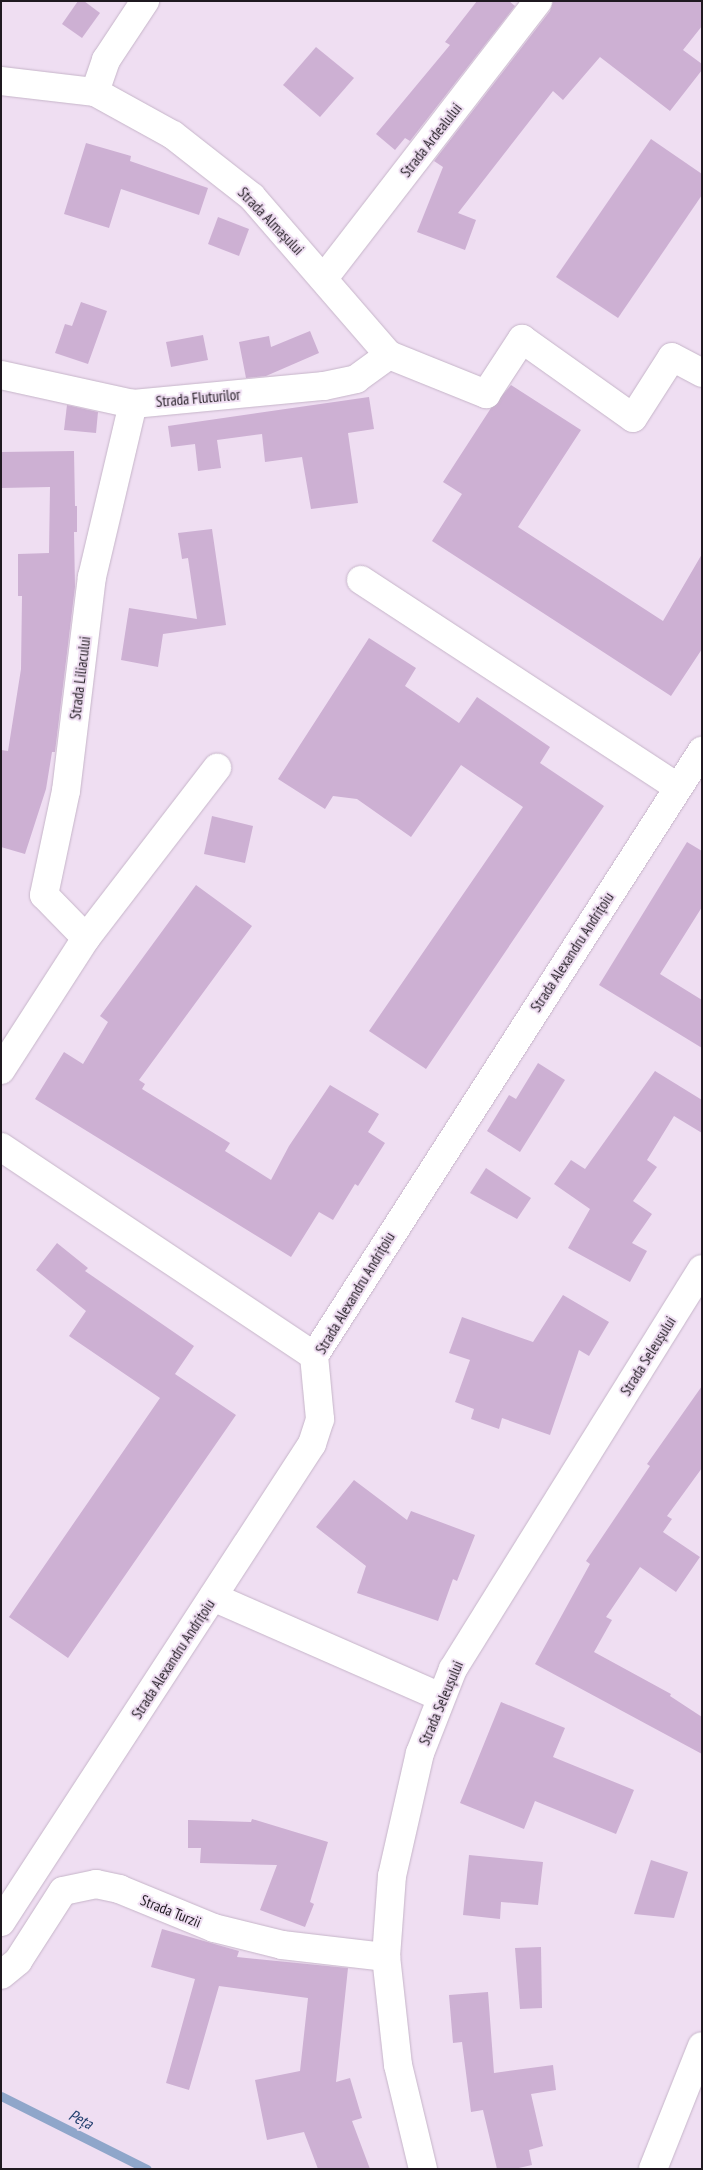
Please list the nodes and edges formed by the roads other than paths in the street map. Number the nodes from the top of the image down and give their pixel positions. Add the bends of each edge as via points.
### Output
1 (145, 1) edge
2 (538, 1) edge
3 (1, 81) edge
4 (95, 92) junction
5 (324, 278) junction
6 (389, 355) junction
7 (702, 373) edge
8 (1, 375) edge
9 (133, 404) junction
10 (361, 580) dead end
11 (702, 751) edge
12 (217, 768) dead end
13 (678, 787) junction
14 (86, 938) junction
15 (1, 1070) edge
16 (1, 1147) edge
17 (702, 1269) edge
18 (314, 1356) junction
19 (213, 1597) junction
20 (441, 1697) junction
21 (1, 1922) edge
22 (386, 1957) junction
23 (1, 1975) edge
24 (702, 2046) edge
25 (423, 2169) edge
26 (652, 2169) edge

1 - 4 street via 106,60
2 - 5 street, Strada Ardealului
3 - 4 street, Strada Almașului
4 - 5 street, Strada Almașului via 173,135 252,196
5 - 6 street, Strada Almașului
6 - 7 street, Strada Almașului via 486,394 522,339 633,418 672,357
6 - 9 street, Strada Fluturilor via 356,379 324,386
8 - 9 street, Strada Fluturilor
9 - 14 street, Strada Liliacului via 92,577 66,791 44,895
10 - 13 street
11 - 13 street, Strada Alexandru Andrițoiu
12 - 14 street
13 - 18 street, Strada Alexandru Andrițoiu
14 - 15 street
16 - 18 street
17 - 20 street, Strada Seleușului via 453,1669
18 - 19 street, Strada Alexandru Andrițoiu via 320,1419 312,1444
19 - 20 street
19 - 21 street, Strada Alexandru Andrițoiu
20 - 22 street, Strada Seleușului via 420,1753 404,1815 392,1876
22 - 23 street, Strada Turzii via 282,1945 214,1928 119,1889 96,1884 63,1891 18,1961
22 - 25 street, Strada Seleușului via 398,2065
24 - 26 street

